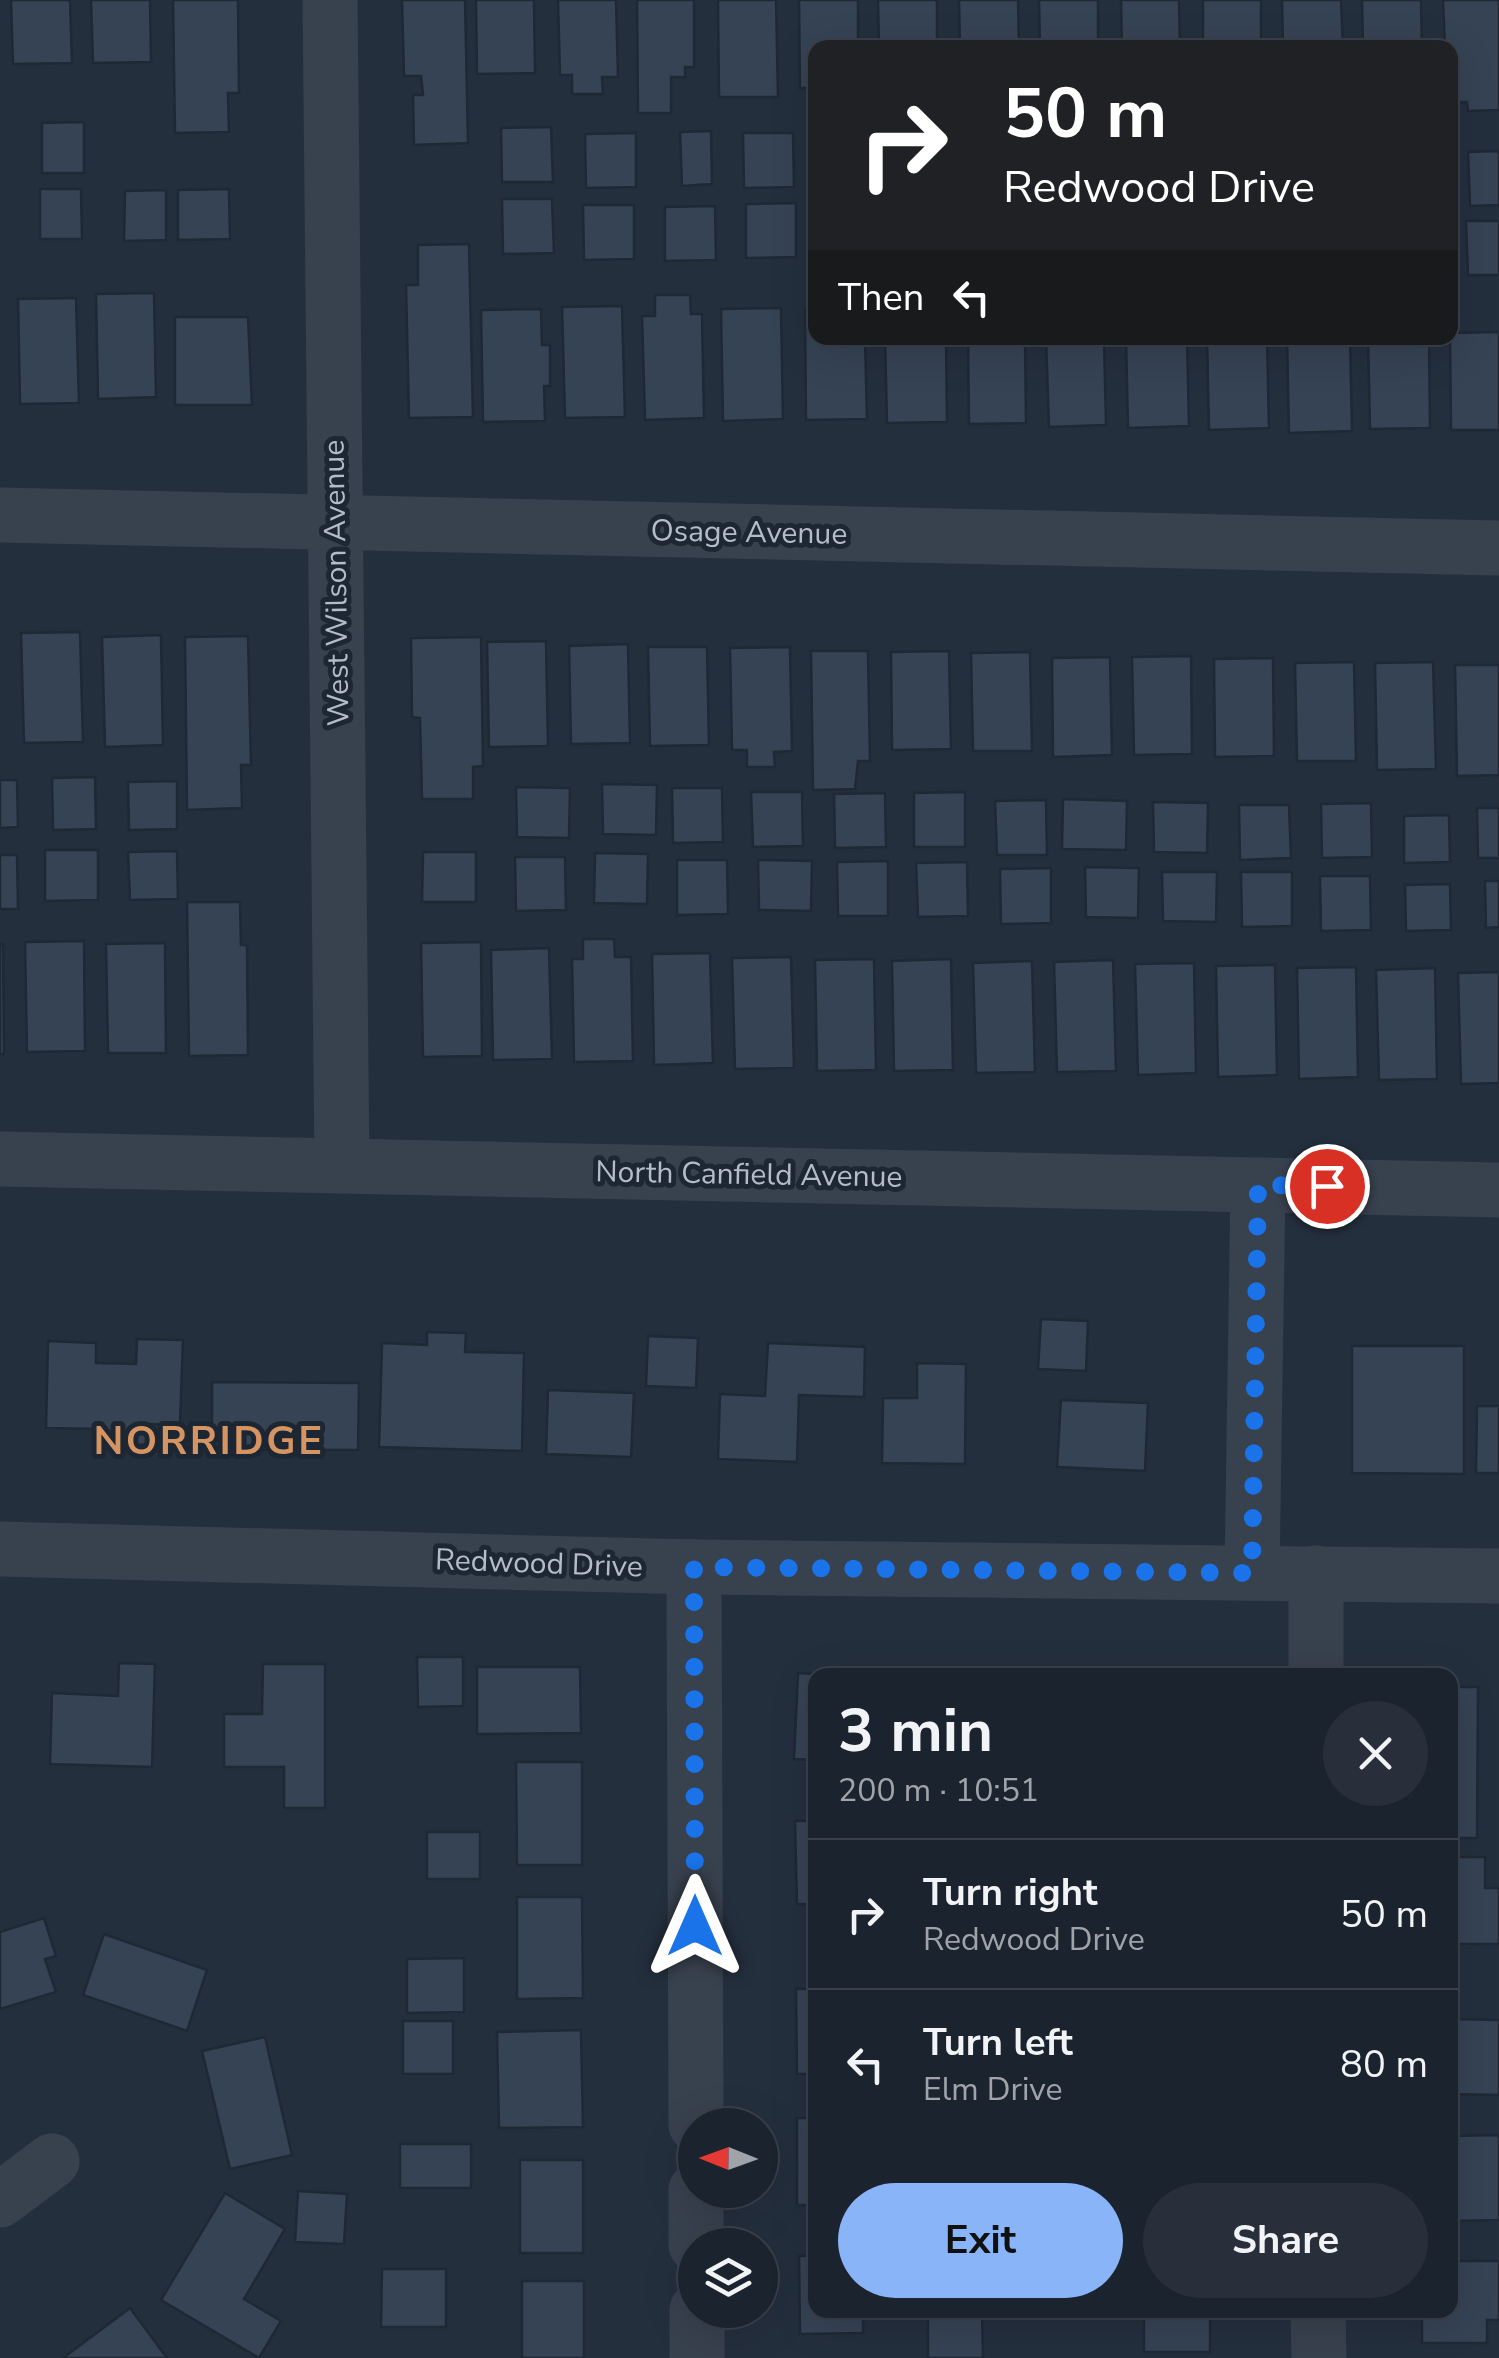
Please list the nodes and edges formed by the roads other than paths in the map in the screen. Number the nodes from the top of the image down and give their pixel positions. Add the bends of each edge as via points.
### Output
1 (330, 0) edge
2 (0, 515) edge
3 (335, 523) junction
4 (1499, 548) edge
5 (0, 1159) edge
6 (342, 1166) junction
7 (1258, 1185) junction
8 (1499, 1190) edge
9 (0, 1548) edge
10 (694, 1567) junction
11 (1252, 1573) junction
12 (1316, 1573) junction
13 (1499, 1576) edge
14 (1316, 1668) edge
15 (696, 2108) edge
16 (52, 2161) dead end
17 (0, 2200) edge
18 (1318, 2318) edge
19 (697, 2328) edge
20 (697, 2358) edge
21 (1318, 2358) edge

1 - 3 street, West Wilson Avenue
2 - 3 street, Osage Avenue
3 - 4 street, Osage Avenue
3 - 6 street, West Wilson Avenue
5 - 6 street, North Canfield Avenue
6 - 7 street, North Canfield Avenue
7 - 8 street, North Canfield Avenue
7 - 11 street
9 - 10 street, Redwood Drive
10 - 11 street, Redwood Drive
10 - 15 street
11 - 12 street, Redwood Drive
12 - 13 street, Redwood Drive
12 - 14 street
16 - 17 street
18 - 21 street
19 - 20 street

